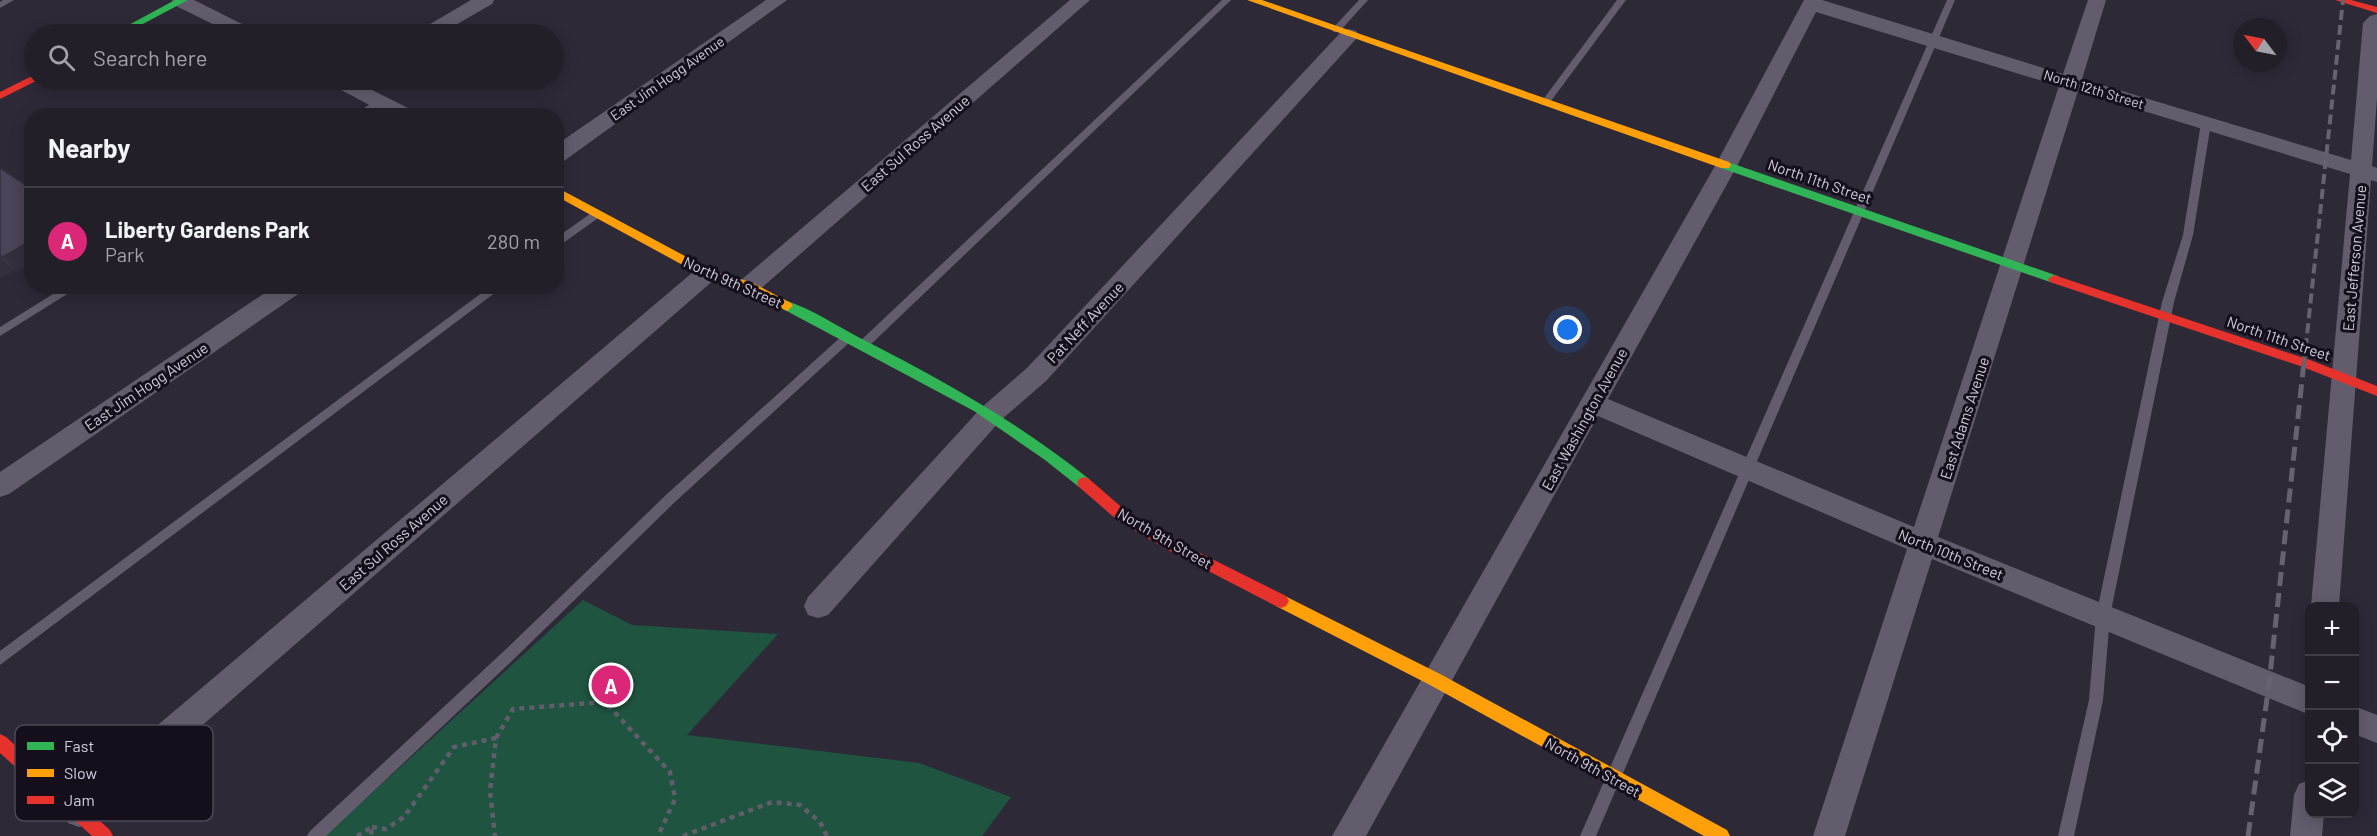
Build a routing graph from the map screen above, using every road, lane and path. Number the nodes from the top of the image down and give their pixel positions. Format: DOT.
graph roads {
  1 [pos="10,0"];
  2 [pos="182,0"];
  3 [pos="485,0"];
  4 [pos="778,0"];
  5 [pos="1081,0"];
  6 [pos="1227,0"];
  7 [pos="1252,0"];
  8 [pos="1350,0"];
  9 [pos="1622,0"];
  10 [pos="1951,0"];
  11 [pos="2097,0"];
  12 [pos="2340,0"];
  13 [pos="1363,2"];
  14 [pos="1812,2"];
  15 [pos="0,5"];
  16 [pos="2377,10"];
  17 [pos="2377,20"];
  18 [pos="136,24"];
  19 [pos="228,24"];
  20 [pos="444,24"];
  21 [pos="1343,33"];
  22 [pos="1934,41"];
  23 [pos="24,83"];
  24 [pos="2072,83"];
  25 [pos="360,90"];
  26 [pos="0,96"];
  27 [pos="380,101"];
  28 [pos="1545,103"];
  29 [pos="369,108"];
  30 [pos="393,108"];
  31 [pos="2206,123"];
  32 [pos="564,150"];
  33 [pos="1726,166"];
  34 [pos="2369,172"];
  35 [pos="564,195"];
  36 [pos="1860,212"];
  37 [pos="597,213"];
  38 [pos="564,238"];
  39 [pos="2013,266"];
  40 [pos="707,273"];
  41 [pos="748,286"];
  42 [pos="62,294"];
  43 [pos="280,294"];
  44 [pos="488,294"];
  45 [pos="2165,316"];
  46 [pos="0,332"];
  47 [pos="847,338"];
  48 [pos="862,346"];
  49 [pos="2344,379"];
  50 [pos="2377,391"];
  51 [pos="1593,404"];
  52 [pos="990,414"];
  53 [pos="1746,468"];
  54 [pos="0,486"];
  55 [pos="1923,543"];
  56 [pos="2325,602"];
  57 [pos="818,606"];
  58 [pos="2103,616"];
  59 [pos="0,659"];
  60 [pos="1436,680"];
  61 [pos="2305,699"];
  62 [pos="2359,722"];
  63 [pos="180,725"];
  64 [pos="2377,729"];
  65 [pos="496,738"];
  66 [pos="0,742"];
  67 [pos="15,755"];
  68 [pos="1614,778"];
  69 [pos="2308,818"];
  70 [pos="88,821"];
  71 [pos="372,827"];
  72 [pos="104,836"];
  73 [pos="315,836"];
  74 [pos="357,836"];
  75 [pos="371,836"];
  76 [pos="495,836"];
  77 [pos="657,836"];
  78 [pos="683,836"];
  79 [pos="827,836"];
  80 [pos="1348,836"];
  81 [pos="1588,836"];
  82 [pos="1721,836"];
  83 [pos="1828,836"];
  84 [pos="2066,836"];
  85 [pos="2306,836"];
  1 -- 15 [label="lane"];
  2 -- 18 [label="street"];
  2 -- 19 [label="street"];
  3 -- 20 [label="street"];
  4 -- 32 [label="street, East Jim Hogg Avenue"];
  5 -- 41 [label="street, East Sul Ross Avenue"];
  6 -- 48 [label="lane"];
  7 -- 21 [label="street, North 11th Street"];
  8 -- 13 [label="lane"];
  9 -- 28 [label="lane"];
  10 -- 22 [label="lane"];
  11 -- 24 [label="street, East Adams Avenue"];
  12 -- 16 [label="street"];
  13 -- 21 [label="lane"];
  14 -- 22 [label="street, North 12th Street"];
  14 -- 33 [label="street, East Washington Avenue"];
  17 -- 34 [label="street, East Jefferson Avenue"];
  21 -- 28 [label="street, North 11th Street"];
  21 -- 52 [label="street, Pat Neff Avenue"];
  22 -- 24 [label="street, North 12th Street"];
  22 -- 36 [label="lane"];
  23 -- 26 [label="street"];
  24 -- 31 [label="street, North 12th Street"];
  24 -- 39 [label="street, East Adams Avenue"];
  25 -- 27 [label="street"];
  27 -- 29 [label="lane"];
  27 -- 30 [label="street"];
  28 -- 33 [label="street, North 11th Street"];
  31 -- 34 [label="street, North 12th Street"];
  31 -- 45 [label="lane"];
  33 -- 36 [label="street, North 11th Street"];
  33 -- 51 [label="street, East Washington Avenue"];
  34 -- 49 [label="street, East Jefferson Avenue"];
  35 -- 37 [label="street, North 9th Street"];
  36 -- 39 [label="street, North 11th Street"];
  36 -- 53 [label="lane"];
  37 -- 38 [label="lane"];
  37 -- 40 [label="street, North 9th Street"];
  39 -- 45 [label="street, North 11th Street"];
  39 -- 55 [label="street, East Adams Avenue"];
  40 -- 41 [label="street, North 9th Street"];
  40 -- 63 [label="street, East Sul Ross Avenue"];
  41 -- 47 [label="street, North 9th Street"];
  42 -- 46 [label="lane"];
  43 -- 54 [label="street, East Jim Hogg Avenue"];
  44 -- 59 [label="lane"];
  45 -- 49 [label="street, North 11th Street"];
  45 -- 58 [label="lane"];
  47 -- 48 [label="street, North 9th Street"];
  47 -- 73 [label="lane"];
  48 -- 52 [label="street, North 9th Street"];
  49 -- 50 [label="street, North 11th Street"];
  49 -- 56 [label="street, East Jefferson Avenue"];
  51 -- 53 [label="street, North 10th Street"];
  51 -- 60 [label="street, East Washington Avenue"];
  52 -- 57 [label="street, Pat Neff Avenue"];
  52 -- 60 [label="street, North 9th Street"];
  53 -- 55 [label="street, North 10th Street"];
  53 -- 68 [label="lane"];
  55 -- 58 [label="street, North 10th Street"];
  55 -- 83 [label="street, East Adams Avenue"];
  58 -- 61 [label="street, North 10th Street"];
  58 -- 84 [label="lane"];
  60 -- 68 [label="street, North 9th Street"];
  60 -- 80 [label="street, East Washington Avenue"];
  62 -- 64 [label="street"];
  65 -- 71 [label="path"];
  65 -- 76 [label="path"];
  65 -- 77 [label="path"];
  66 -- 67 [label="street"];
  68 -- 81 [label="lane"];
  68 -- 82 [label="street, North 9th Street"];
  69 -- 85 [label="street"];
  70 -- 72 [label="street"];
  71 -- 74 [label="path"];
  71 -- 75 [label="path"];
  78 -- 79 [label="path"];
}
